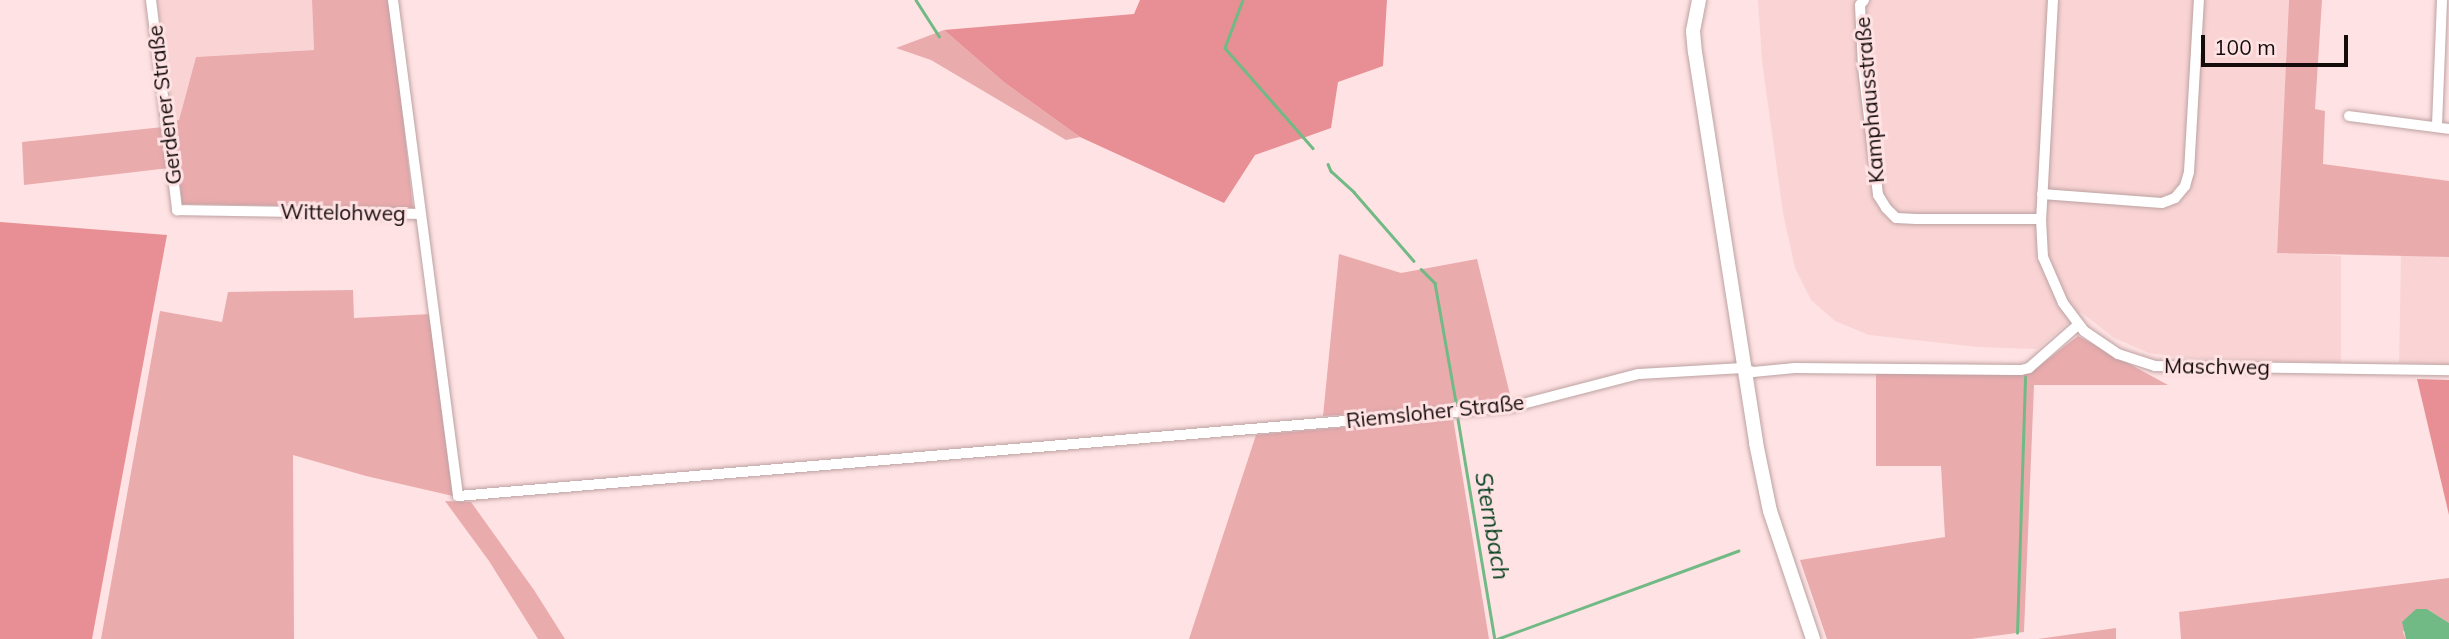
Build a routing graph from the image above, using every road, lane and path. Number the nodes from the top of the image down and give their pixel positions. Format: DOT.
graph roads {
  1 [pos="151,0"];
  2 [pos="393,0"];
  3 [pos="1699,0"];
  4 [pos="1864,0"];
  5 [pos="2053,0"];
  6 [pos="2199,0"];
  7 [pos="2442,0"];
  8 [pos="2349,116"];
  9 [pos="2437,125"];
  10 [pos="2449,129"];
  11 [pos="2042,194"];
  12 [pos="177,210"];
  13 [pos="419,214"];
  14 [pos="2041,219"];
  15 [pos="2078,325"];
  16 [pos="1743,368"];
  17 [pos="2449,370"];
  18 [pos="1813,639"];
  1 -- 12 [label="street, Gerdener Straße"];
  2 -- 13 [label="street, Wittelohweg"];
  3 -- 16 [label="main road"];
  4 -- 14 [label="street, Kamphausstraße"];
  5 -- 11 [label="street, Maschweg"];
  6 -- 11 [label="street"];
  7 -- 9 [label="street"];
  8 -- 9 [label="street"];
  9 -- 10 [label="street"];
  11 -- 14 [label="street, Maschweg"];
  12 -- 13 [label="street, Wittelohweg"];
  13 -- 16 [label="street, Riemsloher Straße"];
  14 -- 15 [label="street, Maschweg"];
  15 -- 16 [label="street, Riemsloher Straße"];
  15 -- 17 [label="street, Maschweg"];
  16 -- 18 [label="main road"];
}
